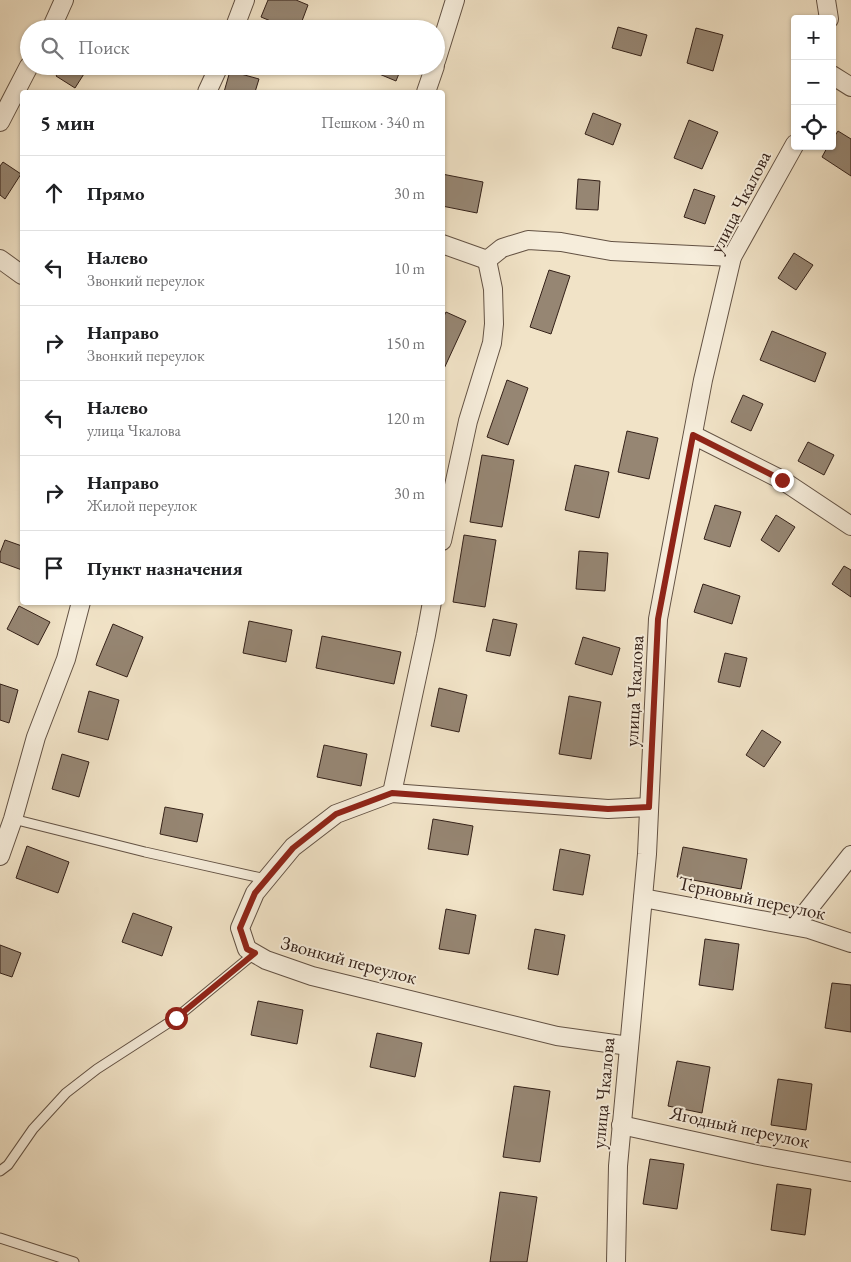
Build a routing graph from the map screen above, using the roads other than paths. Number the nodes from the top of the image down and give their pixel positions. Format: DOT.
graph roads {
  1 [pos="64,0"];
  2 [pos="245,0"];
  3 [pos="455,0"];
  4 [pos="826,0"];
  5 [pos="828,15"];
  6 [pos="55,20"];
  7 [pos="237,20"];
  8 [pos="445,32"];
  9 [pos="24,75"];
  10 [pos="215,75"];
  11 [pos="432,75"];
  12 [pos="836,78"];
  13 [pos="851,87"];
  14 [pos="208,90"];
  15 [pos="427,90"];
  16 [pos="0,122"];
  17 [pos="792,150"];
  18 [pos="445,245"];
  19 [pos="732,257"];
  20 [pos="0,258"];
  21 [pos="487,260"];
  22 [pos="20,274"];
  23 [pos="693,435"];
  24 [pos="851,526"];
  25 [pos="445,527"];
  26 [pos="81,605"];
  27 [pos="431,605"];
  28 [pos="392,793"];
  29 [pos="649,807"];
  30 [pos="12,819"];
  31 [pos="851,855"];
  32 [pos="0,856"];
  33 [pos="266,879"];
  34 [pos="643,898"];
  35 [pos="795,926"];
  36 [pos="851,943"];
  37 [pos="255,953"];
  38 [pos="629,1046"];
  39 [pos="621,1125"];
  40 [pos="0,1171"];
  41 [pos="851,1172"];
  42 [pos="0,1238"];
  43 [pos="74,1262"];
  44 [pos="616,1262"];
  1 -- 6 [label="street"];
  2 -- 7 [label="street"];
  3 -- 8 [label="street"];
  4 -- 5 [label="street"];
  9 -- 16 [label="street"];
  10 -- 14 [label="street"];
  11 -- 15 [label="street"];
  12 -- 13 [label="street"];
  17 -- 19 [label="street, улица Чкалова"];
  18 -- 21 [label="street"];
  19 -- 21 [label="street"];
  19 -- 23 [label="street, улица Чкалова"];
  20 -- 22 [label="street"];
  21 -- 25 [label="street"];
  23 -- 24 [label="street"];
  23 -- 29 [label="street, улица Чкалова"];
  26 -- 30 [label="street"];
  27 -- 28 [label="street"];
  28 -- 29 [label="street, Звонкий переулок"];
  28 -- 33 [label="street, Звонкий переулок"];
  29 -- 34 [label="street, улица Чкалова"];
  30 -- 32 [label="street"];
  30 -- 33 [label="lane"];
  31 -- 35 [label="street"];
  33 -- 37 [label="street, Звонкий переулок"];
  34 -- 35 [label="street, Терновый переулок"];
  34 -- 38 [label="street, улица Чкалова"];
  35 -- 36 [label="street, Терновый переулок"];
  37 -- 38 [label="street, Звонкий переулок"];
  37 -- 40 [label="lane"];
  38 -- 39 [label="street, улица Чкалова"];
  39 -- 41 [label="street, Ягодный переулок"];
  39 -- 44 [label="street, улица Чкалова"];
  42 -- 43 [label="lane"];
}
